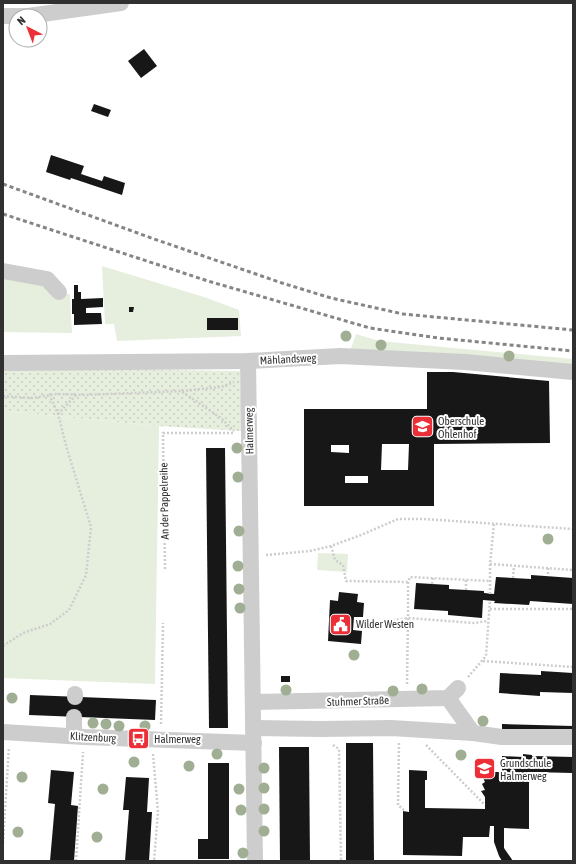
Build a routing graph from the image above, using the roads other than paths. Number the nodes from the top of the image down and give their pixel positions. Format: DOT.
graph roads {
  1 [pos="121,3"];
  2 [pos="3,16"];
  3 [pos="3,271"];
  4 [pos="59,292"];
  5 [pos="3,363"];
  6 [pos="248,368"];
  7 [pos="573,372"];
  8 [pos="254,702"];
  9 [pos="74,717"];
  10 [pos="6,732"];
  11 [pos="473,733"];
  12 [pos="254,736"];
  13 [pos="79,737"];
  14 [pos="573,737"];
  15 [pos="255,861"];
  1 -- 2 [label="street"];
  3 -- 4 [label="street"];
  5 -- 6 [label="street, Mählandsweg"];
  6 -- 7 [label="street, Mählandsweg"];
  6 -- 8 [label="street, Halmerweg"];
  8 -- 11 [label="street, Stuhmer Straße"];
  8 -- 12 [label="street, Halmerweg"];
  9 -- 13 [label="street"];
  10 -- 13 [label="street, Klitzenburg"];
  11 -- 12 [label="street, Klitzenburg"];
  11 -- 14 [label="street, Klitzenburg"];
  12 -- 13 [label="street, Klitzenburg"];
  12 -- 15 [label="street, Halmerweg"];
}
